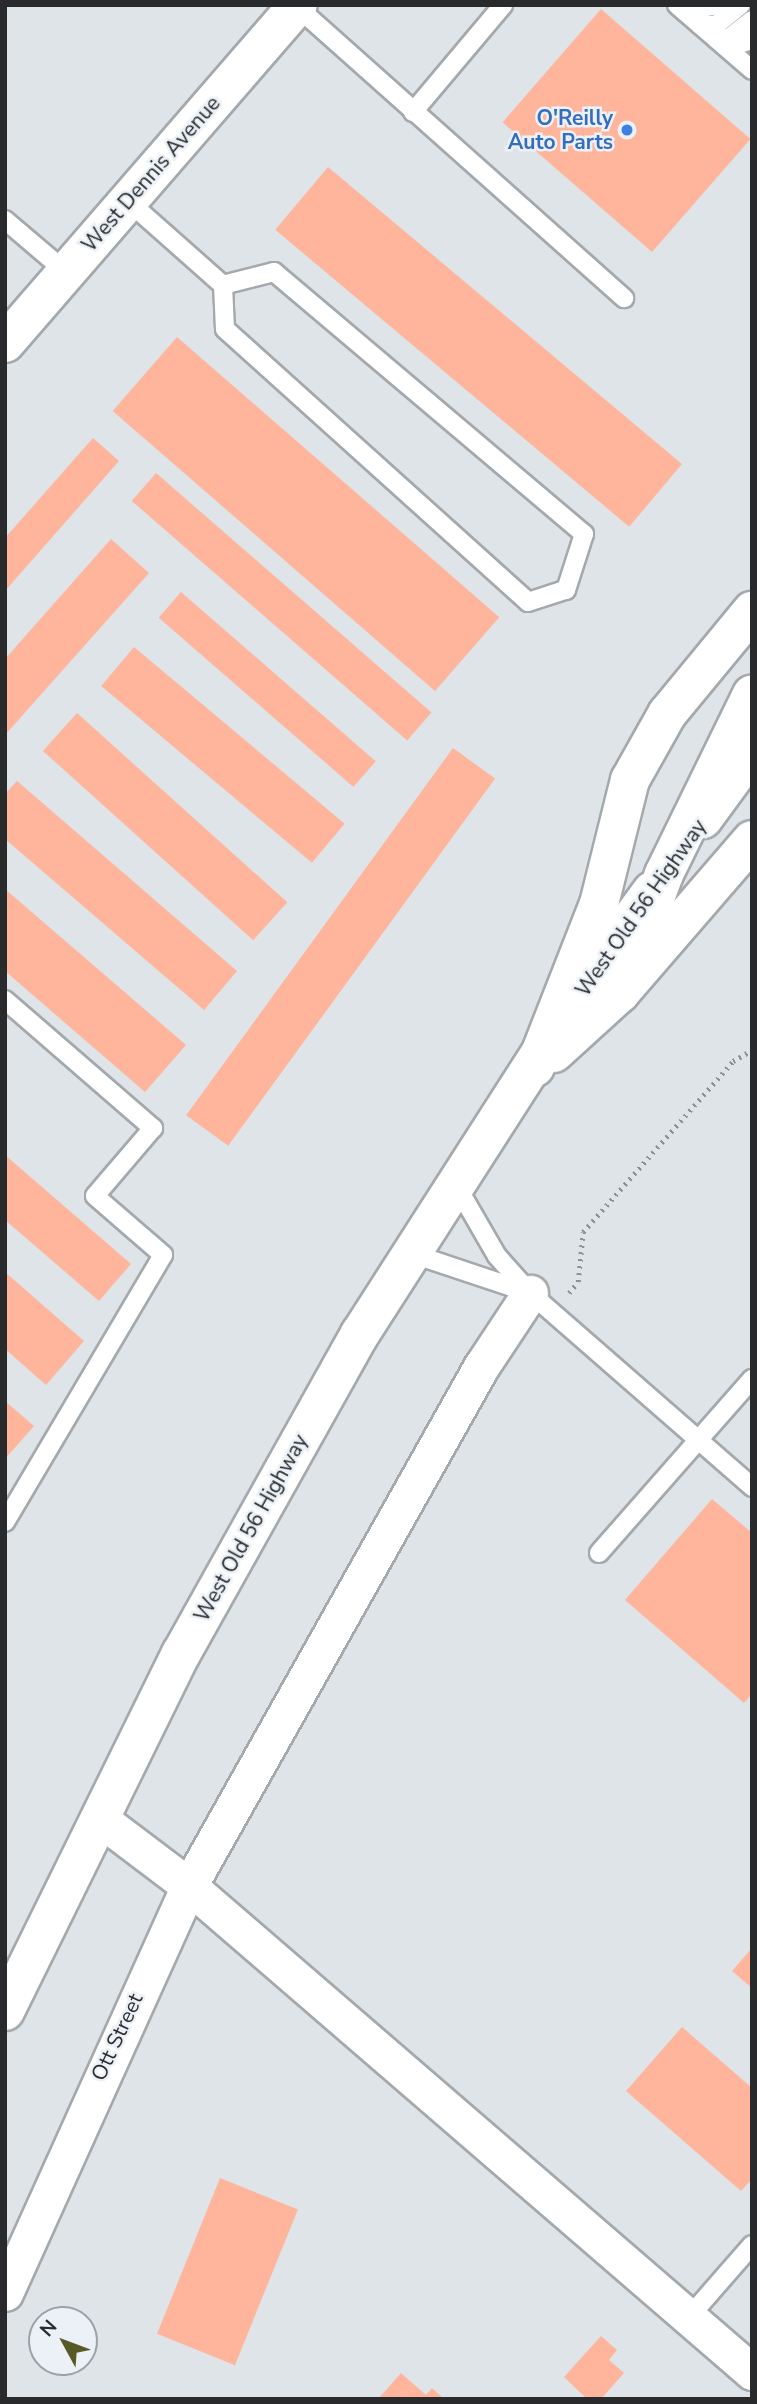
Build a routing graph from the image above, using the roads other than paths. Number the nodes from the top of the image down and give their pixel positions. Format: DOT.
graph roads {
  1 [pos="503,5"];
  2 [pos="717,5"];
  3 [pos="741,5"];
  4 [pos="296,6"];
  5 [pos="680,8"];
  6 [pos="752,20"];
  7 [pos="700,25"];
  8 [pos="752,40"];
  9 [pos="722,44"];
  10 [pos="752,70"];
  11 [pos="412,112"];
  12 [pos="128,201"];
  13 [pos="5,220"];
  14 [pos="66,272"];
  15 [pos="223,285"];
  16 [pos="624,298"];
  17 [pos="5,343"];
  18 [pos="752,611"];
  19 [pos="752,694"];
  20 [pos="752,752"];
  21 [pos="752,840"];
  22 [pos="664,874"];
  23 [pos="620,993"];
  24 [pos="5,1000"];
  25 [pos="535,1067"];
  26 [pos="456,1185"];
  27 [pos="409,1253"];
  28 [pos="542,1303"];
  29 [pos="752,1378"];
  30 [pos="698,1440"];
  31 [pos="752,1487"];
  32 [pos="5,1522"];
  33 [pos="599,1553"];
  34 [pos="99,1818"];
  35 [pos="189,1886"];
  36 [pos="5,2011"];
  37 [pos="752,2245"];
  38 [pos="5,2293"];
  39 [pos="690,2316"];
  40 [pos="752,2372"];
  1 -- 11 [label="lane"];
  2 -- 5 [label="lane"];
  3 -- 7 [label="lane"];
  4 -- 11 [label="lane"];
  4 -- 12 [label="main road, West Dennis Avenue"];
  5 -- 7 [label="lane"];
  6 -- 9 [label="lane"];
  7 -- 9 [label="lane"];
  8 -- 9 [label="lane"];
  9 -- 10 [label="lane"];
  11 -- 16 [label="lane"];
  12 -- 14 [label="main road, West Dennis Avenue"];
  12 -- 15 [label="lane"];
  13 -- 14 [label="lane"];
  14 -- 17 [label="main road, West Dennis Avenue"];
  15 -- 15 [label="lane"];
  18 -- 25 [label="main road"];
  19 -- 22 [label="main road"];
  20 -- 22 [label="main road, West Old 56 Highway"];
  21 -- 23 [label="main road, West Old 56 Highway"];
  22 -- 23 [label="main road"];
  22 -- 25 [label="main road, West Old 56 Highway"];
  23 -- 25 [label="main road, West Old 56 Highway"];
  24 -- 32 [label="lane"];
  25 -- 26 [label="main road, West Old 56 Highway"];
  26 -- 27 [label="main road, West Old 56 Highway"];
  26 -- 28 [label="lane"];
  27 -- 28 [label="lane"];
  27 -- 34 [label="main road, West Old 56 Highway"];
  28 -- 30 [label="lane"];
  28 -- 35 [label="street, Ott Street"];
  29 -- 30 [label="lane"];
  30 -- 31 [label="lane"];
  30 -- 33 [label="lane"];
  34 -- 35 [label="street"];
  34 -- 36 [label="main road, West Old 56 Highway"];
  35 -- 38 [label="street, Ott Street"];
  35 -- 39 [label="street"];
  37 -- 39 [label="lane"];
  39 -- 40 [label="street"];
}
